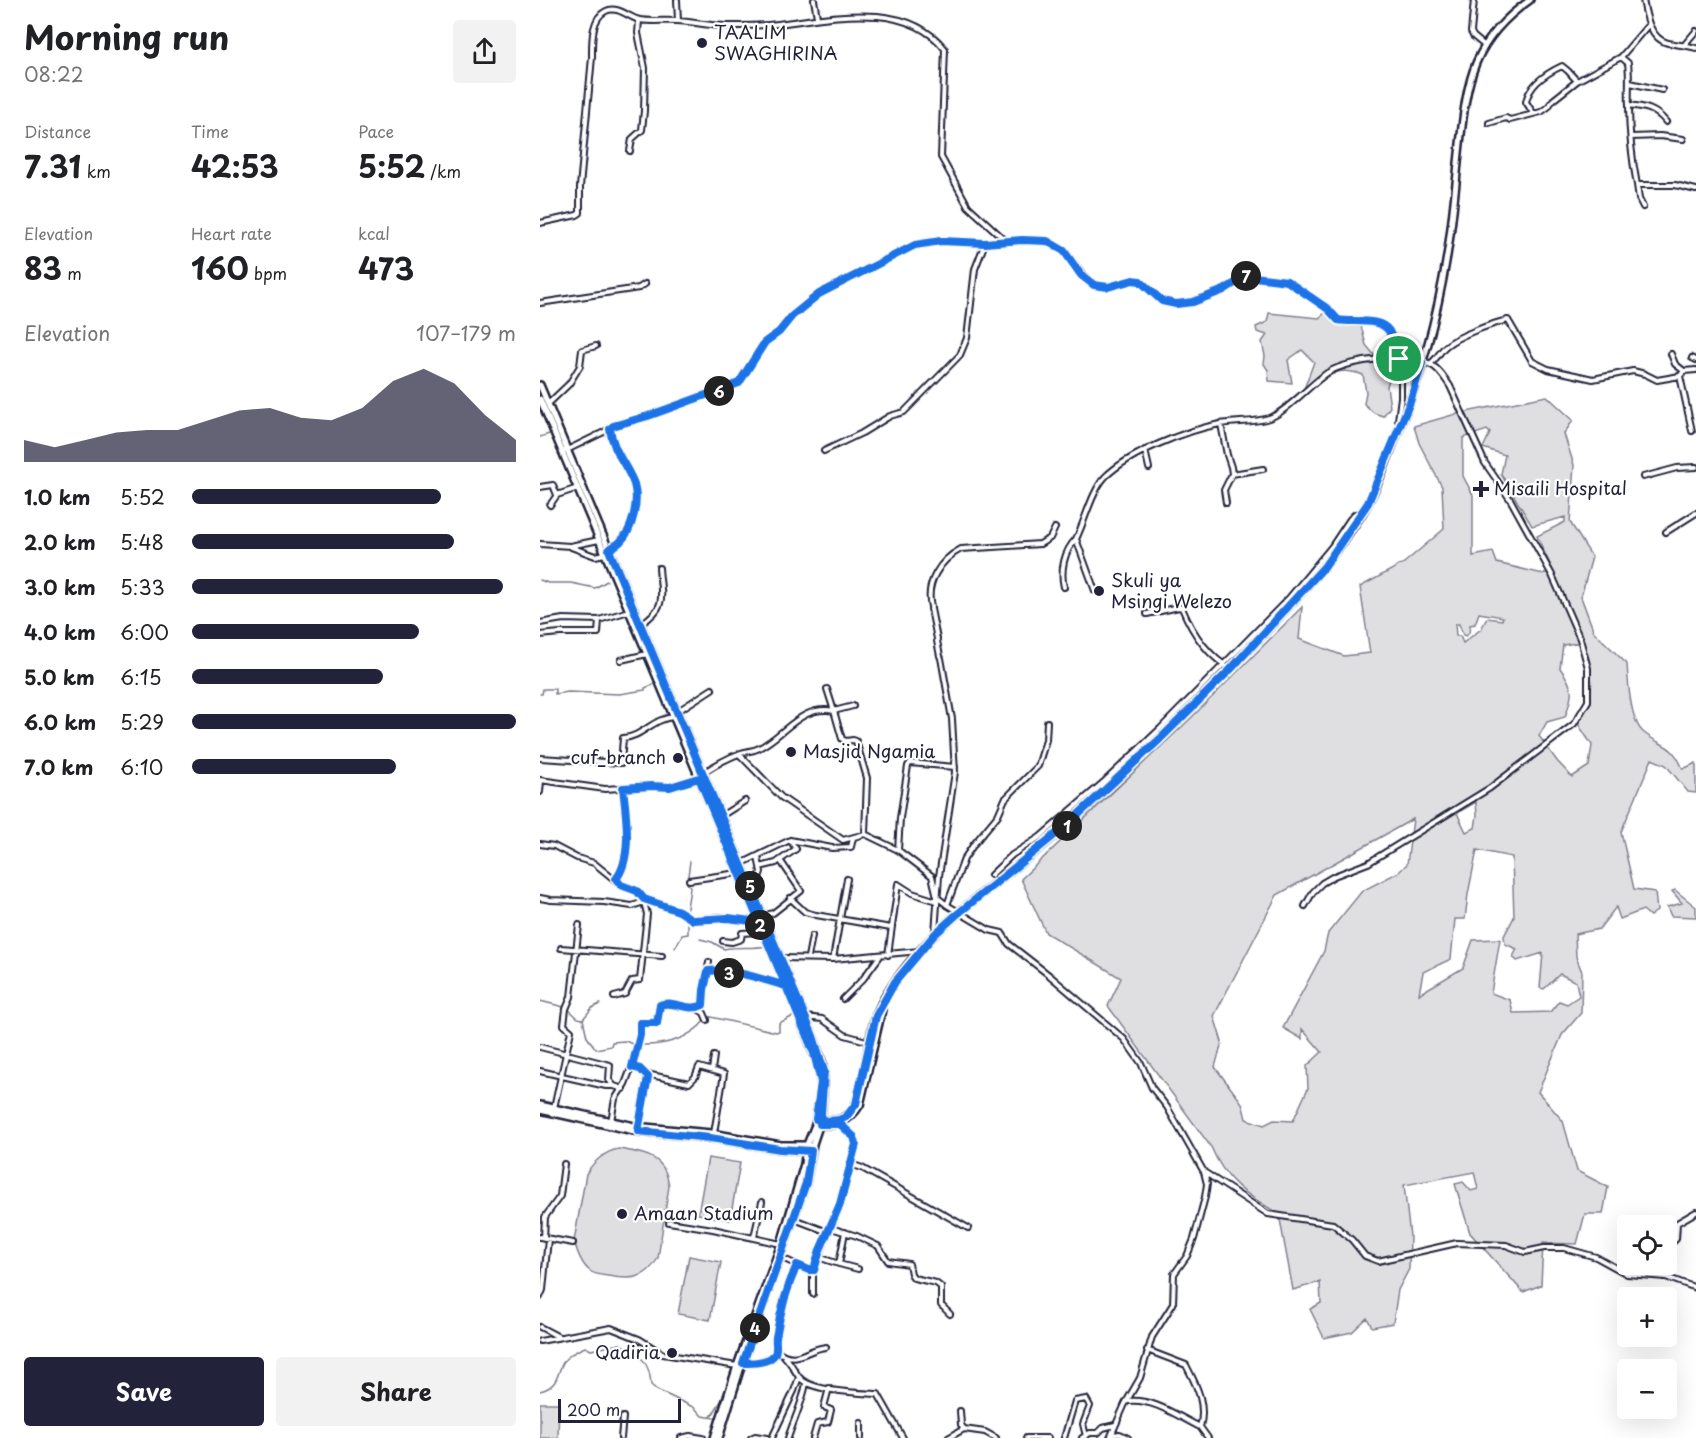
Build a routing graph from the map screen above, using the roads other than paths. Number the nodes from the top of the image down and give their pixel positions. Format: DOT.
graph roads {
  1 [pos="677,0"];
  2 [pos="814,0"];
  3 [pos="1474,0"];
  4 [pos="1530,0"];
  5 [pos="1643,0"];
  6 [pos="817,17"];
  7 [pos="639,20"];
  8 [pos="678,21"];
  9 [pos="1649,24"];
  10 [pos="1696,31"];
  11 [pos="1684,44"];
  12 [pos="1485,46"];
  13 [pos="1696,48"];
  14 [pos="1621,57"];
  15 [pos="1577,81"];
  16 [pos="1630,83"];
  17 [pos="1662,90"];
  18 [pos="1629,105"];
  19 [pos="1533,113"];
  20 [pos="1666,122"];
  21 [pos="1489,123"];
  22 [pos="1631,137"];
  23 [pos="1683,139"];
  24 [pos="630,151"];
  25 [pos="1637,185"];
  26 [pos="1696,189"];
  27 [pos="1643,207"];
  28 [pos="540,223"];
  29 [pos="1006,241"];
  30 [pos="985,243"];
  31 [pos="645,284"];
  32 [pos="540,303"];
  33 [pos="596,346"];
  34 [pos="1671,354"];
  35 [pos="1399,359"];
  36 [pos="1422,363"];
  37 [pos="1430,364"];
  38 [pos="1696,370"];
  39 [pos="1684,371"];
  40 [pos="1680,376"];
  41 [pos="540,385"];
  42 [pos="540,399"];
  43 [pos="548,404"];
  44 [pos="1398,420"];
  45 [pos="1221,424"];
  46 [pos="610,429"];
  47 [pos="1692,431"];
  48 [pos="1145,450"];
  49 [pos="565,451"];
  50 [pos="824,451"];
  51 [pos="1696,467"];
  52 [pos="1149,468"];
  53 [pos="1263,469"];
  54 [pos="1232,474"];
  55 [pos="1642,477"];
  56 [pos="540,487"];
  57 [pos="578,488"];
  58 [pos="557,495"];
  59 [pos="1226,503"];
  60 [pos="550,505"];
  61 [pos="1362,513"];
  62 [pos="1696,513"];
  63 [pos="1055,528"];
  64 [pos="1666,532"];
  65 [pos="1076,538"];
  66 [pos="599,539"];
  67 [pos="540,544"];
  68 [pos="570,546"];
  69 [pos="607,552"];
  70 [pos="659,568"];
  71 [pos="1064,587"];
  72 [pos="1095,591"];
  73 [pos="629,610"];
  74 [pos="1147,614"];
  75 [pos="599,620"];
  76 [pos="540,623"];
  77 [pos="641,624"];
  78 [pos="540,635"];
  79 [pos="647,654"];
  80 [pos="621,660"];
  81 [pos="1223,664"];
  82 [pos="1231,669"];
  83 [pos="712,689"];
  84 [pos="827,689"];
  85 [pos="853,706"];
  86 [pos="834,711"];
  87 [pos="676,716"];
  88 [pos="1047,722"];
  89 [pos="739,754"];
  90 [pos="540,758"];
  91 [pos="955,767"];
  92 [pos="700,776"];
  93 [pos="541,781"];
  94 [pos="623,788"];
  95 [pos="540,792"];
  96 [pos="744,801"];
  97 [pos="721,816"];
  98 [pos="864,834"];
  99 [pos="853,838"];
  100 [pos="789,840"];
  101 [pos="540,844"];
  102 [pos="897,850"];
  103 [pos="758,857"];
  104 [pos="780,860"];
  105 [pos="741,864"];
  106 [pos="760,867"];
  107 [pos="738,873"];
  108 [pos="991,875"];
  109 [pos="616,879"];
  110 [pos="847,879"];
  111 [pos="689,880"];
  112 [pos="751,886"];
  113 [pos="540,898"];
  114 [pos="790,898"];
  115 [pos="937,899"];
  116 [pos="646,901"];
  117 [pos="947,906"];
  118 [pos="1305,906"];
  119 [pos="959,913"];
  120 [pos="760,917"];
  121 [pos="840,920"];
  122 [pos="579,925"];
  123 [pos="891,928"];
  124 [pos="762,929"];
  125 [pos="935,934"];
  126 [pos="812,936"];
  127 [pos="723,941"];
  128 [pos="561,948"];
  129 [pos="576,949"];
  130 [pos="920,951"];
  131 [pos="642,955"];
  132 [pos="888,955"];
  133 [pos="662,956"];
  134 [pos="881,956"];
  135 [pos="808,957"];
  136 [pos="780,958"];
  137 [pos="833,959"];
  138 [pos="709,962"];
  139 [pos="723,964"];
  140 [pos="708,971"];
  141 [pos="723,971"];
  142 [pos="786,986"];
  143 [pos="614,996"];
  144 [pos="843,999"];
  145 [pos="697,1008"];
  146 [pos="806,1017"];
  147 [pos="706,1018"];
  148 [pos="871,1043"];
  149 [pos="540,1047"];
  150 [pos="567,1053"];
  151 [pos="714,1056"];
  152 [pos="632,1067"];
  153 [pos="712,1070"];
  154 [pos="540,1071"];
  155 [pos="562,1076"];
  156 [pos="648,1076"];
  157 [pos="614,1086"];
  158 [pos="622,1089"];
  159 [pos="554,1108"];
  160 [pos="540,1110"];
  161 [pos="611,1121"];
  162 [pos="818,1122"];
  163 [pos="840,1122"];
  164 [pos="638,1129"];
  165 [pos="714,1134"];
  166 [pos="809,1148"];
  167 [pos="564,1164"];
  168 [pos="851,1164"];
  169 [pos="1204,1172"];
  170 [pos="762,1202"];
  171 [pos="1696,1212"];
  172 [pos="794,1219"];
  173 [pos="669,1222"];
  174 [pos="1677,1223"];
  175 [pos="968,1228"];
  176 [pos="830,1230"];
  177 [pos="845,1233"];
  178 [pos="754,1237"];
  179 [pos="544,1238"];
  180 [pos="573,1243"];
  181 [pos="781,1244"];
  182 [pos="780,1257"];
  183 [pos="818,1257"];
  184 [pos="839,1264"];
  185 [pos="797,1265"];
  186 [pos="858,1269"];
  187 [pos="813,1271"];
  188 [pos="1663,1277"];
  189 [pos="1696,1288"];
  190 [pos="813,1294"];
  191 [pos="540,1297"];
  192 [pos="950,1314"];
  193 [pos="540,1327"];
  194 [pos="560,1337"];
  195 [pos="540,1341"];
  196 [pos="826,1347"];
  197 [pos="776,1350"];
  198 [pos="1148,1350"];
  199 [pos="785,1357"];
  200 [pos="740,1366"];
  201 [pos="799,1377"];
  202 [pos="806,1383"];
  203 [pos="829,1388"];
  204 [pos="1129,1401"];
  205 [pos="960,1411"];
  206 [pos="624,1417"];
  207 [pos="861,1423"];
  208 [pos="1115,1425"];
  209 [pos="1200,1427"];
  210 [pos="964,1429"];
  211 [pos="1084,1437"];
  212 [pos="1111,1437"];
  213 [pos="621,1438"];
  214 [pos="681,1438"];
  215 [pos="703,1438"];
  216 [pos="714,1438"];
  217 [pos="719,1438"];
  218 [pos="751,1438"];
  219 [pos="769,1438"];
  220 [pos="788,1438"];
  221 [pos="813,1438"];
  222 [pos="861,1438"];
  223 [pos="903,1438"];
  224 [pos="948,1438"];
  225 [pos="996,1438"];
  226 [pos="1026,1438"];
  227 [pos="1048,1438"];
  228 [pos="1064,1438"];
  229 [pos="1128,1438"];
  230 [pos="1209,1438"];
  1 -- 8 [label="street"];
  2 -- 6 [label="street"];
  3 -- 12 [label="street"];
  4 -- 12 [label="main road"];
  5 -- 9 [label="street"];
  6 -- 8 [label="street"];
  6 -- 29 [label="street"];
  7 -- 8 [label="street"];
  7 -- 24 [label="street"];
  7 -- 28 [label="street"];
  9 -- 11 [label="street"];
  9 -- 14 [label="street"];
  10 -- 11 [label="street"];
  11 -- 13 [label="street"];
  12 -- 36 [label="main road"];
  14 -- 15 [label="street"];
  14 -- 16 [label="street"];
  15 -- 19 [label="street"];
  15 -- 19 [label="street"];
  16 -- 17 [label="street"];
  16 -- 18 [label="street"];
  18 -- 20 [label="street"];
  18 -- 22 [label="street"];
  19 -- 21 [label="street"];
  22 -- 23 [label="street"];
  22 -- 25 [label="street"];
  25 -- 26 [label="street"];
  25 -- 27 [label="street"];
  29 -- 30 [label="street"];
  29 -- 35 [label="street"];
  30 -- 46 [label="street"];
  30 -- 50 [label="street"];
  31 -- 32 [label="street"];
  33 -- 43 [label="street"];
  34 -- 39 [label="street"];
  35 -- 36 [label="street"];
  35 -- 44 [label="street"];
  35 -- 45 [label="street"];
  36 -- 37 [label="street"];
  36 -- 61 [label="main road"];
  37 -- 40 [label="street"];
  37 -- 118 [label="street"];
  38 -- 39 [label="street"];
  39 -- 40 [label="street"];
  40 -- 47 [label="street"];
  41 -- 43 [label="main road"];
  42 -- 49 [label="main road"];
  43 -- 49 [label="main road"];
  45 -- 48 [label="street"];
  45 -- 54 [label="street"];
  46 -- 49 [label="street"];
  46 -- 69 [label="street"];
  48 -- 52 [label="street"];
  48 -- 65 [label="street"];
  49 -- 57 [label="main road"];
  49 -- 69 [label="main road"];
  51 -- 55 [label="street"];
  53 -- 54 [label="street"];
  54 -- 59 [label="street"];
  56 -- 58 [label="street"];
  57 -- 58 [label="street"];
  57 -- 66 [label="main road"];
  58 -- 60 [label="street"];
  61 -- 81 [label="street"];
  61 -- 82 [label="main road"];
  62 -- 64 [label="street"];
  63 -- 91 [label="street"];
  65 -- 71 [label="street"];
  65 -- 72 [label="street"];
  66 -- 68 [label="street"];
  66 -- 69 [label="main road"];
  67 -- 68 [label="street"];
  68 -- 69 [label="street"];
  69 -- 73 [label="main road"];
  69 -- 77 [label="main road"];
  70 -- 77 [label="street"];
  73 -- 75 [label="street"];
  73 -- 79 [label="main road"];
  74 -- 81 [label="street"];
  75 -- 76 [label="street"];
  75 -- 78 [label="street"];
  77 -- 87 [label="main road"];
  79 -- 80 [label="street"];
  79 -- 87 [label="main road"];
  81 -- 82 [label="street"];
  81 -- 108 [label="street"];
  82 -- 119 [label="main road"];
  83 -- 87 [label="street"];
  84 -- 86 [label="street"];
  85 -- 86 [label="street"];
  86 -- 89 [label="street"];
  86 -- 98 [label="street"];
  87 -- 90 [label="street"];
  87 -- 92 [label="main road"];
  88 -- 117 [label="street"];
  89 -- 92 [label="street"];
  89 -- 99 [label="street"];
  91 -- 102 [label="street"];
  91 -- 115 [label="street"];
  92 -- 94 [label="street"];
  92 -- 97 [label="main road"];
  92 -- 107 [label="main road"];
  93 -- 94 [label="street"];
  93 -- 95 [label="street"];
  94 -- 109 [label="street"];
  96 -- 97 [label="street"];
  97 -- 105 [label="main road"];
  98 -- 99 [label="street"];
  98 -- 102 [label="street"];
  99 -- 100 [label="street"];
  100 -- 103 [label="street"];
  100 -- 104 [label="street"];
  101 -- 109 [label="street"];
  102 -- 115 [label="street"];
  103 -- 105 [label="street"];
  103 -- 106 [label="street"];
  104 -- 106 [label="street"];
  104 -- 114 [label="street"];
  105 -- 112 [label="main road"];
  106 -- 112 [label="street"];
  107 -- 111 [label="street"];
  107 -- 120 [label="main road"];
  109 -- 116 [label="street"];
  110 -- 121 [label="street"];
  112 -- 120 [label="main road"];
  113 -- 116 [label="street"];
  114 -- 120 [label="street"];
  114 -- 121 [label="street"];
  115 -- 117 [label="street"];
  115 -- 123 [label="street"];
  115 -- 125 [label="street"];
  116 -- 120 [label="street"];
  116 -- 131 [label="street"];
  117 -- 119 [label="street"];
  119 -- 125 [label="main road"];
  119 -- 169 [label="street"];
  120 -- 124 [label="main road"];
  120 -- 136 [label="main road"];
  121 -- 123 [label="street"];
  121 -- 137 [label="street"];
  122 -- 129 [label="street"];
  123 -- 132 [label="street"];
  124 -- 127 [label="street"];
  124 -- 142 [label="main road"];
  125 -- 130 [label="main road"];
  126 -- 135 [label="street"];
  128 -- 129 [label="street"];
  129 -- 131 [label="street"];
  129 -- 150 [label="street"];
  130 -- 132 [label="street"];
  130 -- 148 [label="main road"];
  131 -- 133 [label="street"];
  131 -- 143 [label="street"];
  132 -- 134 [label="street"];
  134 -- 137 [label="street"];
  134 -- 144 [label="street"];
  135 -- 136 [label="street"];
  135 -- 137 [label="street"];
  136 -- 146 [label="main road"];
  138 -- 140 [label="street"];
  139 -- 141 [label="street"];
  140 -- 141 [label="street"];
  140 -- 145 [label="street"];
  141 -- 142 [label="street"];
  142 -- 162 [label="main road"];
  145 -- 147 [label="street"];
  145 -- 152 [label="street"];
  146 -- 148 [label="street"];
  146 -- 162 [label="main road"];
  148 -- 163 [label="main road"];
  149 -- 150 [label="street"];
  150 -- 155 [label="street"];
  150 -- 157 [label="street"];
  151 -- 153 [label="street"];
  152 -- 156 [label="street"];
  152 -- 158 [label="street"];
  153 -- 156 [label="street"];
  153 -- 165 [label="street"];
  154 -- 155 [label="street"];
  155 -- 157 [label="street"];
  155 -- 159 [label="street"];
  156 -- 164 [label="street"];
  157 -- 158 [label="street"];
  158 -- 161 [label="street"];
  159 -- 160 [label="main road"];
  159 -- 161 [label="main road"];
  160 -- 164 [label="main road"];
  161 -- 164 [label="main road"];
  162 -- 163 [label="main road"];
  162 -- 166 [label="main road"];
  163 -- 168 [label="street"];
  164 -- 165 [label="main road"];
  164 -- 166 [label="main road"];
  165 -- 166 [label="main road"];
  166 -- 172 [label="main road"];
  166 -- 181 [label="main road"];
  167 -- 179 [label="street"];
  168 -- 175 [label="street"];
  168 -- 176 [label="street"];
  169 -- 188 [label="street"];
  169 -- 198 [label="street"];
  170 -- 178 [label="street"];
  171 -- 174 [label="street"];
  172 -- 176 [label="street"];
  172 -- 182 [label="main road"];
  173 -- 178 [label="street"];
  176 -- 177 [label="street"];
  176 -- 183 [label="street"];
  177 -- 184 [label="street"];
  177 -- 192 [label="street"];
  178 -- 181 [label="street"];
  179 -- 180 [label="street"];
  179 -- 191 [label="street"];
  181 -- 200 [label="main road"];
  182 -- 185 [label="street"];
  182 -- 200 [label="main road"];
  183 -- 184 [label="street"];
  183 -- 187 [label="street"];
  184 -- 186 [label="street"];
  185 -- 187 [label="street"];
  185 -- 197 [label="street"];
  187 -- 190 [label="street"];
  188 -- 189 [label="street"];
  193 -- 194 [label="street"];
  194 -- 195 [label="street"];
  194 -- 200 [label="street"];
  196 -- 199 [label="street"];
  197 -- 199 [label="street"];
  197 -- 200 [label="street"];
  198 -- 204 [label="street"];
  198 -- 209 [label="street"];
  199 -- 201 [label="street"];
  200 -- 216 [label="main road"];
  200 -- 217 [label="main road"];
  201 -- 202 [label="street"];
  201 -- 219 [label="street"];
  202 -- 203 [label="street"];
  202 -- 220 [label="street"];
  203 -- 221 [label="street"];
  203 -- 223 [label="street"];
  204 -- 208 [label="street"];
  204 -- 209 [label="street"];
  205 -- 210 [label="street"];
  206 -- 213 [label="street"];
  207 -- 222 [label="street"];
  208 -- 211 [label="street"];
  208 -- 212 [label="street"];
  209 -- 230 [label="street"];
  210 -- 224 [label="street"];
  210 -- 225 [label="street"];
  211 -- 228 [label="street"];
  212 -- 229 [label="street"];
  214 -- 215 [label="street"];
  218 -- 219 [label="street"];
  226 -- 227 [label="street"];
}
